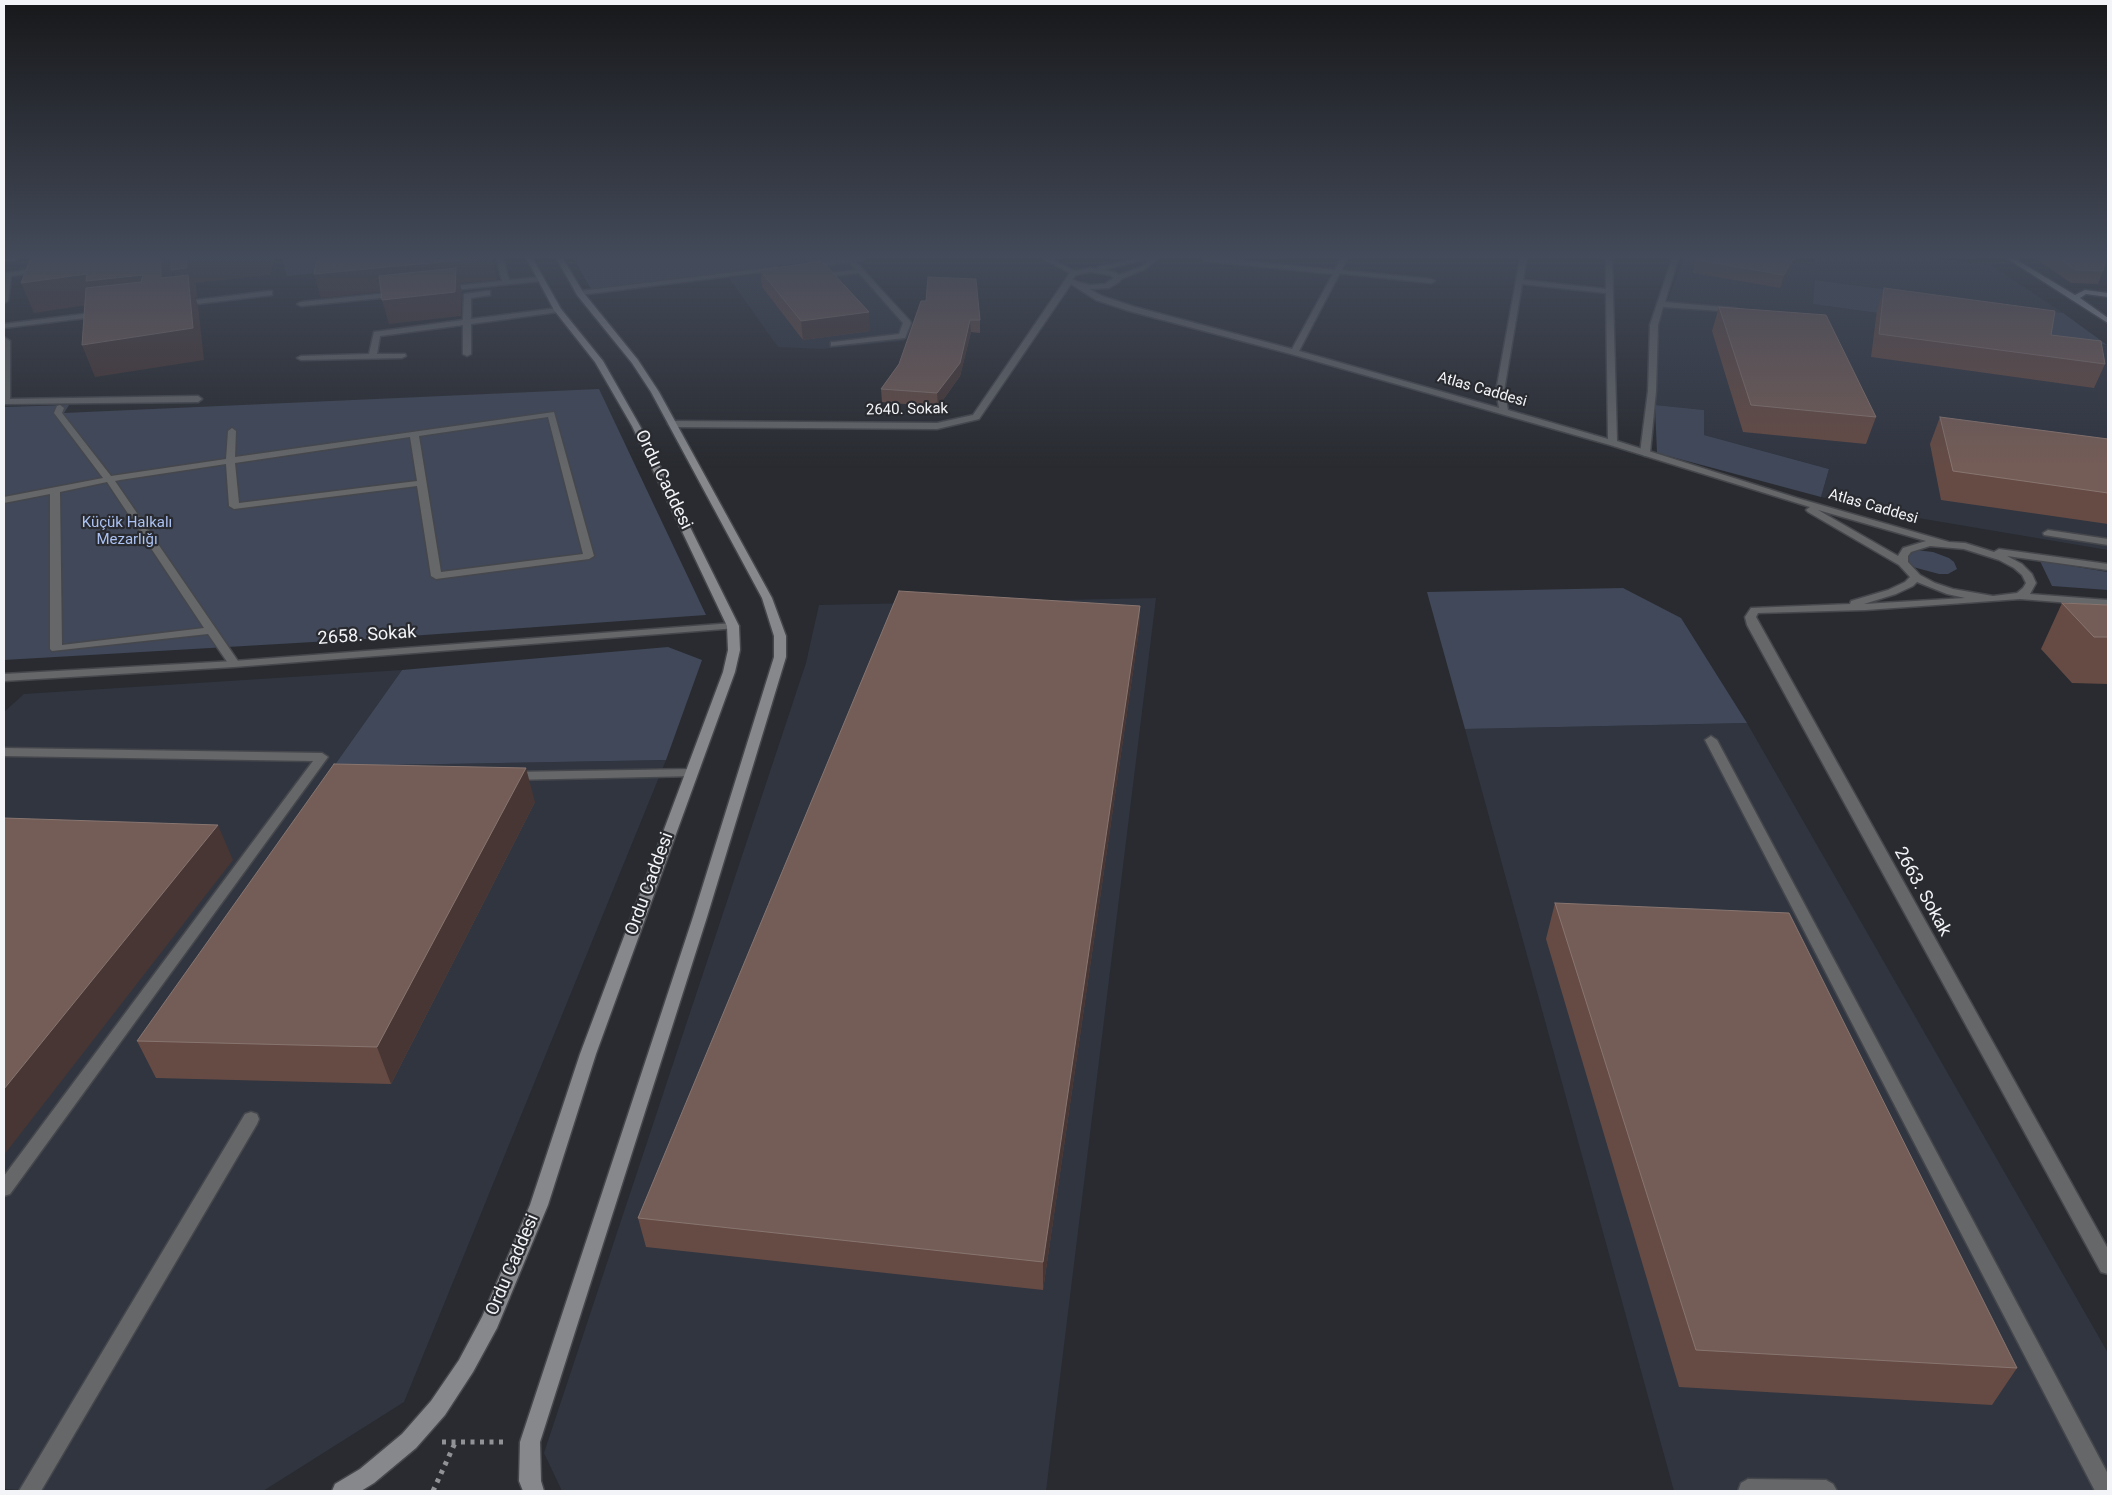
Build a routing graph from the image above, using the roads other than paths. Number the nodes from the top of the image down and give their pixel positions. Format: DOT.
graph roads {
  1 [pos="416,329"];
  2 [pos="467,329"];
  3 [pos="573,329"];
  4 [pos="609,329"];
  5 [pos="905,329"];
  6 [pos="1036,329"];
  7 [pos="1206,329"];
  8 [pos="1307,329"];
  9 [pos="1511,329"];
  10 [pos="1610,329"];
  11 [pos="1654,329"];
  12 [pos="4,341"];
  13 [pos="834,344"];
  14 [pos="1294,352"];
  15 [pos="466,354"];
  16 [pos="402,356"];
  17 [pos="372,357"];
  18 [pos="302,358"];
  19 [pos="198,399"];
  20 [pos="60,408"];
  21 [pos="1504,412"];
  22 [pos="672,424"];
  23 [pos="232,432"];
  24 [pos="414,434"];
  25 [pos="1613,443"];
  26 [pos="1644,453"];
  27 [pos="230,461"];
  28 [pos="109,479"];
  29 [pos="422,484"];
  30 [pos="55,490"];
  31 [pos="4,500"];
  32 [pos="1794,500"];
  33 [pos="2048,532"];
  34 [pos="2108,542"];
  35 [pos="1945,543"];
  36 [pos="1986,551"];
  37 [pos="1903,563"];
  38 [pos="2108,567"];
  39 [pos="1916,577"];
  40 [pos="2020,596"];
  41 [pos="1993,599"];
  42 [pos="2108,603"];
  43 [pos="1840,607"];
  44 [pos="733,626"];
  45 [pos="211,630"];
  46 [pos="234,664"];
  47 [pos="4,678"];
  48 [pos="1711,740"];
  49 [pos="4,752"];
  50 [pos="691,773"];
  51 [pos="499,777"];
  52 [pos="251,1119"];
  53 [pos="4,1189"];
  54 [pos="2108,1266"];
  55 [pos="1748,1490"];
  56 [pos="29,1491"];
  57 [pos="342,1491"];
  58 [pos="533,1491"];
  59 [pos="1826,1491"];
  60 [pos="2106,1491"];
  1 -- 17 [label="street"];
  2 -- 15 [label="street"];
  3 -- 44 [label="main road, Ordu Caddesi"];
  4 -- 22 [label="main road, Ordu Caddesi"];
  5 -- 13 [label="street"];
  6 -- 22 [label="street, 2640. Sokak"];
  7 -- 14 [label="street, Atlas Caddesi"];
  8 -- 14 [label="street"];
  9 -- 21 [label="street"];
  10 -- 25 [label="street"];
  11 -- 26 [label="street"];
  12 -- 19 [label="street"];
  14 -- 21 [label="street, Atlas Caddesi"];
  16 -- 17 [label="street"];
  17 -- 18 [label="street"];
  20 -- 28 [label="street"];
  21 -- 25 [label="street, Atlas Caddesi"];
  22 -- 58 [label="main road, Ordu Caddesi"];
  23 -- 27 [label="street"];
  24 -- 27 [label="street"];
  24 -- 29 [label="street"];
  24 -- 29 [label="street"];
  25 -- 26 [label="street, Atlas Caddesi"];
  26 -- 32 [label="street, Atlas Caddesi"];
  27 -- 28 [label="street"];
  27 -- 29 [label="street"];
  28 -- 30 [label="street"];
  28 -- 45 [label="street"];
  30 -- 31 [label="street"];
  30 -- 45 [label="street"];
  32 -- 35 [label="street, Atlas Caddesi"];
  32 -- 37 [label="street, Atlas Caddesi"];
  33 -- 34 [label="street"];
  35 -- 36 [label="street"];
  35 -- 37 [label="street"];
  36 -- 38 [label="street"];
  36 -- 40 [label="street"];
  37 -- 39 [label="street, Atlas Caddesi"];
  39 -- 41 [label="street"];
  39 -- 43 [label="street"];
  40 -- 41 [label="street"];
  40 -- 42 [label="street"];
  41 -- 43 [label="street"];
  43 -- 54 [label="street, 2663. Sokak"];
  44 -- 46 [label="street, 2658. Sokak"];
  44 -- 50 [label="main road, Ordu Caddesi"];
  45 -- 46 [label="street"];
  46 -- 47 [label="street, 2658. Sokak"];
  48 -- 60 [label="street"];
  49 -- 53 [label="street"];
  50 -- 51 [label="street"];
  50 -- 57 [label="main road, Ordu Caddesi"];
  52 -- 56 [label="street"];
  55 -- 59 [label="street"];
}
